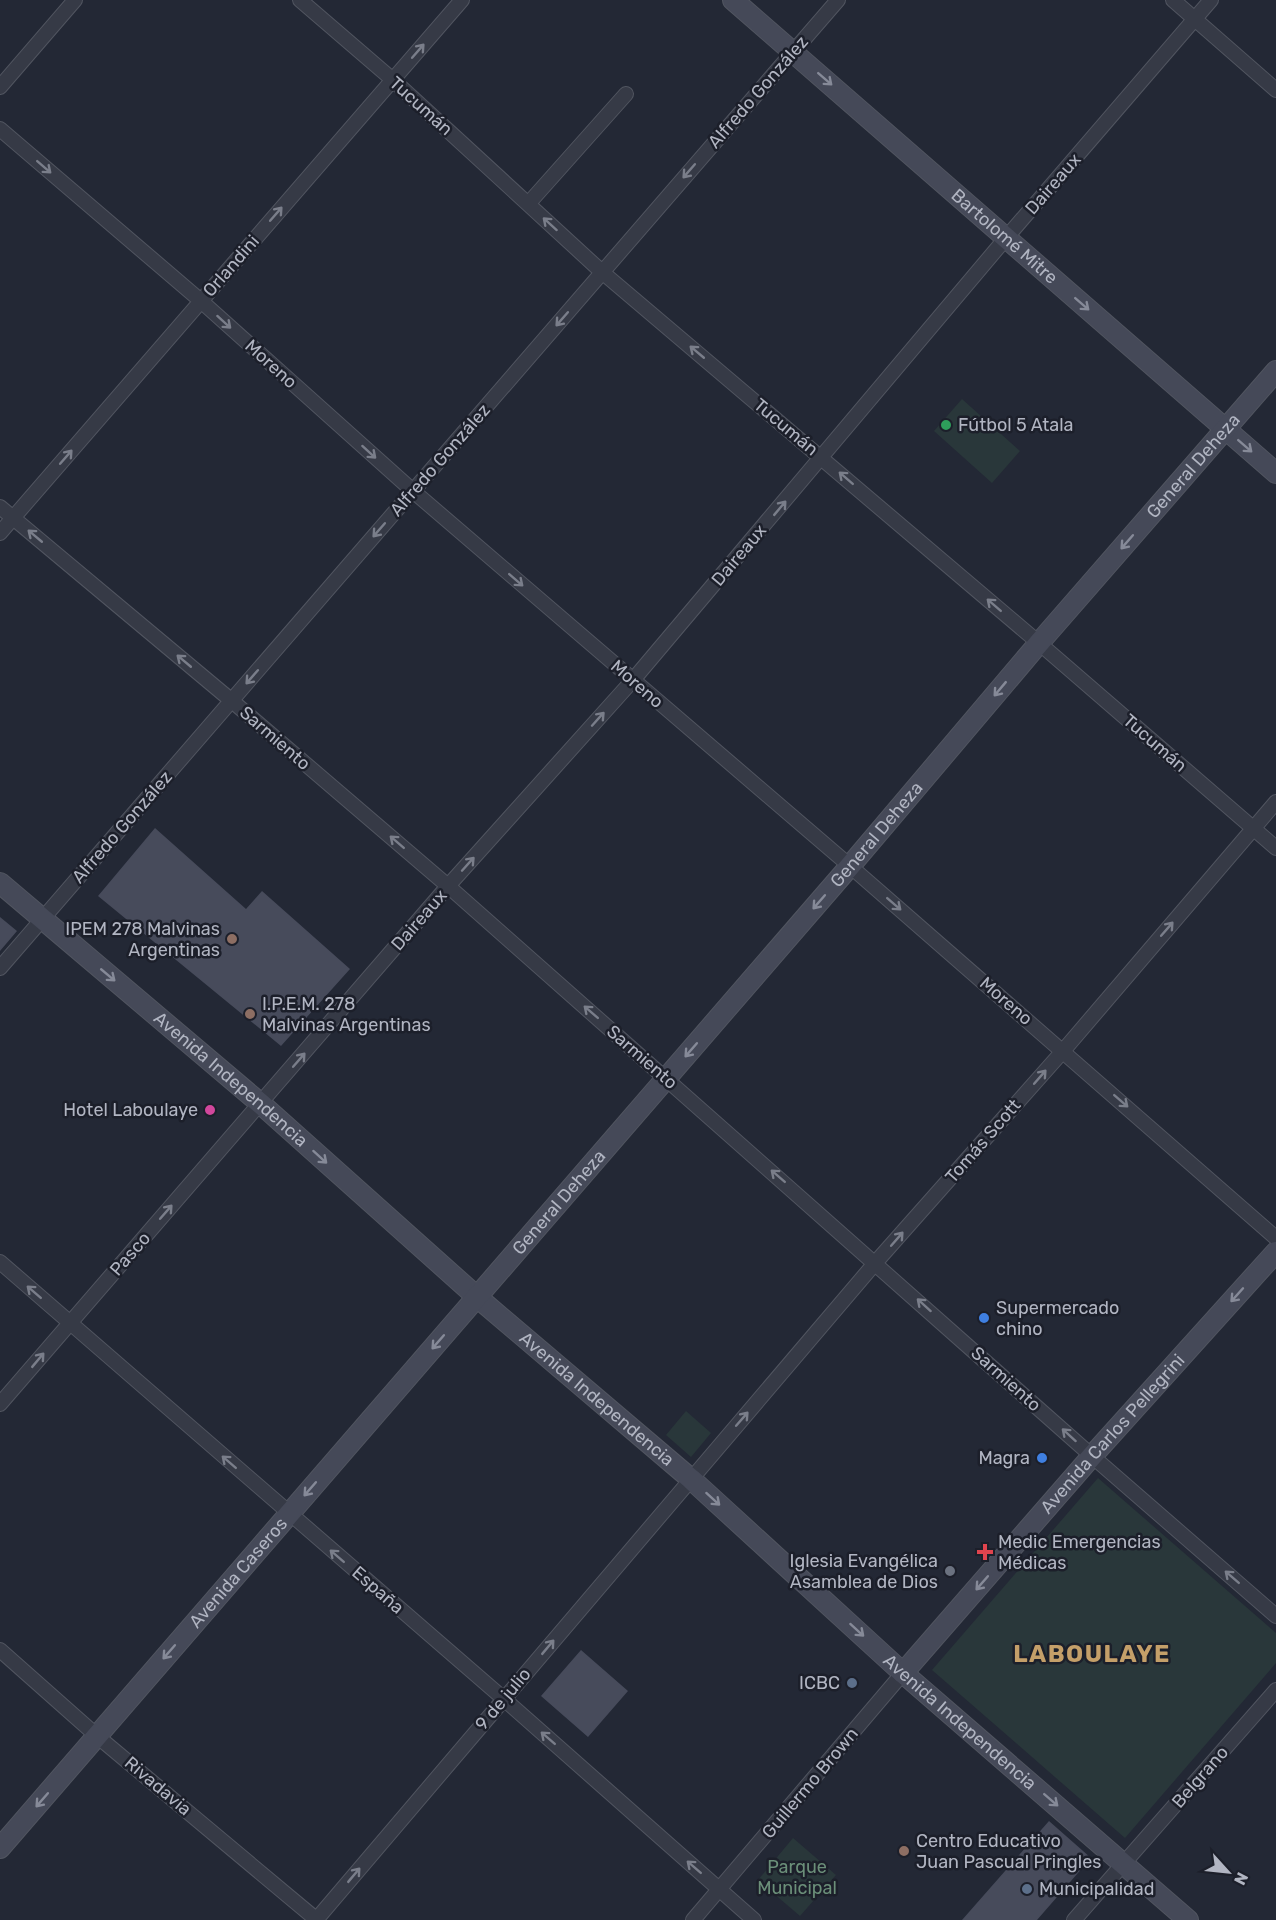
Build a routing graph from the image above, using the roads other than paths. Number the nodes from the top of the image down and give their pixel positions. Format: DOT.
graph roads {
  1 [pos="75,0"];
  2 [pos="300,0"];
  3 [pos="462,0"];
  4 [pos="733,0"];
  5 [pos="838,0"];
  6 [pos="1173,0"];
  7 [pos="1211,0"];
  8 [pos="1195,19"];
  9 [pos="793,52"];
  10 [pos="393,80"];
  11 [pos="0,87"];
  12 [pos="1276,90"];
  13 [pos="626,94"];
  14 [pos="0,129"];
  15 [pos="528,204"];
  16 [pos="1006,238"];
  17 [pos="602,272"];
  18 [pos="201,301"];
  19 [pos="1276,371"];
  20 [pos="1226,430"];
  21 [pos="822,458"];
  22 [pos="1276,473"];
  23 [pos="413,491"];
  24 [pos="0,507"];
  25 [pos="13,518"];
  26 [pos="0,533"];
  27 [pos="1039,643"];
  28 [pos="633,680"];
  29 [pos="232,701"];
  30 [pos="1276,802"];
  31 [pos="1253,828"];
  32 [pos="1276,848"];
  33 [pos="850,866"];
  34 [pos="0,883"];
  35 [pos="448,886"];
  36 [pos="42,920"];
  37 [pos="0,968"];
  38 [pos="1063,1051"];
  39 [pos="666,1078"];
  40 [pos="261,1104"];
  41 [pos="1276,1238"];
  42 [pos="1276,1252"];
  43 [pos="0,1262"];
  44 [pos="876,1263"];
  45 [pos="477,1297"];
  46 [pos="69,1323"];
  47 [pos="0,1404"];
  48 [pos="1092,1456"];
  49 [pos="691,1479"];
  50 [pos="289,1514"];
  51 [pos="1276,1616"];
  52 [pos="0,1650"];
  53 [pos="903,1673"];
  54 [pos="1276,1690"];
  55 [pos="504,1699"];
  56 [pos="98,1736"];
  57 [pos="0,1848"];
  58 [pos="1124,1864"];
  59 [pos="720,1889"];
  60 [pos="317,1920"];
  61 [pos="693,1920"];
  62 [pos="754,1920"];
  63 [pos="1074,1920"];
  64 [pos="1188,1920"];
  1 -- 11 [label="street"];
  2 -- 10 [label="street, Tucumán"];
  10 -- 3 [label="street, Orlandini, one-way"];
  4 -- 9 [label="main road, Bartolomé Mitre"];
  5 -- 9 [label="street, Alfredo González"];
  6 -- 8 [label="street"];
  7 -- 8 [label="street, Daireaux"];
  8 -- 12 [label="street"];
  8 -- 16 [label="street, Daireaux"];
  9 -- 16 [label="main road, Bartolomé Mitre, one-way"];
  9 -- 17 [label="street, Alfredo González, one-way"];
  10 -- 15 [label="street, Tucumán"];
  18 -- 10 [label="street, Orlandini, one-way"];
  13 -- 15 [label="street"];
  14 -- 18 [label="street, Moreno, one-way"];
  17 -- 15 [label="street, Tucumán, one-way"];
  16 -- 20 [label="main road, Bartolomé Mitre, one-way"];
  16 -- 21 [label="street, Daireaux"];
  21 -- 17 [label="street, Tucumán, one-way"];
  17 -- 23 [label="street, Alfredo González, one-way"];
  18 -- 23 [label="street, Moreno, one-way"];
  25 -- 18 [label="street, Orlandini, one-way"];
  19 -- 20 [label="main road, General Deheza"];
  20 -- 22 [label="main road, Bartolomé Mitre, one-way"];
  20 -- 27 [label="main road, General Deheza, one-way"];
  27 -- 21 [label="street, Tucumán, one-way"];
  28 -- 21 [label="street, Daireaux, one-way"];
  23 -- 28 [label="street, Moreno, one-way"];
  23 -- 29 [label="street, Alfredo González, one-way"];
  24 -- 25 [label="street, Sarmiento"];
  25 -- 26 [label="street, Orlandini"];
  29 -- 25 [label="street, Sarmiento, one-way"];
  27 -- 31 [label="street, Tucumán"];
  27 -- 33 [label="main road, General Deheza, one-way"];
  28 -- 33 [label="street, Moreno"];
  35 -- 28 [label="street, Daireaux, one-way"];
  35 -- 29 [label="street, Sarmiento, one-way"];
  29 -- 36 [label="street, Alfredo González"];
  30 -- 31 [label="street, Tomás Scott"];
  31 -- 32 [label="street, Tucumán"];
  38 -- 31 [label="street, Tomás Scott, one-way"];
  33 -- 38 [label="street, Moreno, one-way"];
  33 -- 39 [label="main road, General Deheza, one-way"];
  34 -- 36 [label="main road, Avenida Independencia"];
  39 -- 35 [label="street, Sarmiento, one-way"];
  40 -- 35 [label="street, Daireaux, one-way"];
  36 -- 37 [label="street, Alfredo González"];
  36 -- 40 [label="main road, Avenida Independencia, one-way"];
  38 -- 41 [label="street, Moreno, one-way"];
  44 -- 38 [label="street, Tomás Scott, one-way"];
  44 -- 39 [label="street, Sarmiento, one-way"];
  39 -- 45 [label="main road, General Deheza"];
  40 -- 45 [label="main road, Avenida Independencia, one-way"];
  46 -- 40 [label="street, Pasco, one-way"];
  42 -- 48 [label="main road, Avenida Carlos Pellegrini, one-way"];
  46 -- 43 [label="street, España, one-way"];
  48 -- 44 [label="street, Sarmiento, one-way"];
  49 -- 44 [label="street, Tomás Scott, one-way"];
  45 -- 49 [label="main road, Avenida Independencia"];
  45 -- 50 [label="main road, Avenida Caseros, one-way"];
  47 -- 46 [label="street, Pasco, one-way"];
  50 -- 46 [label="street, España, one-way"];
  51 -- 48 [label="street, Sarmiento, one-way"];
  48 -- 53 [label="main road, Avenida Carlos Pellegrini, one-way"];
  49 -- 53 [label="main road, Avenida Independencia, one-way"];
  55 -- 49 [label="street, 9 de julio, one-way"];
  55 -- 50 [label="street, España, one-way"];
  50 -- 56 [label="main road, Avenida Caseros, one-way"];
  52 -- 56 [label="street, Rivadavia"];
  53 -- 58 [label="main road, Avenida Independencia, one-way"];
  53 -- 59 [label="street, Guillermo Brown"];
  54 -- 58 [label="street, Belgrano"];
  59 -- 55 [label="street, España, one-way"];
  60 -- 55 [label="street, 9 de julio, one-way"];
  56 -- 57 [label="main road, Avenida Caseros, one-way"];
  56 -- 60 [label="street, Rivadavia"];
  58 -- 63 [label="street, Belgrano"];
  58 -- 64 [label="main road, Avenida Independencia"];
  59 -- 61 [label="street, Guillermo Brown"];
  59 -- 62 [label="street, España"];
}
